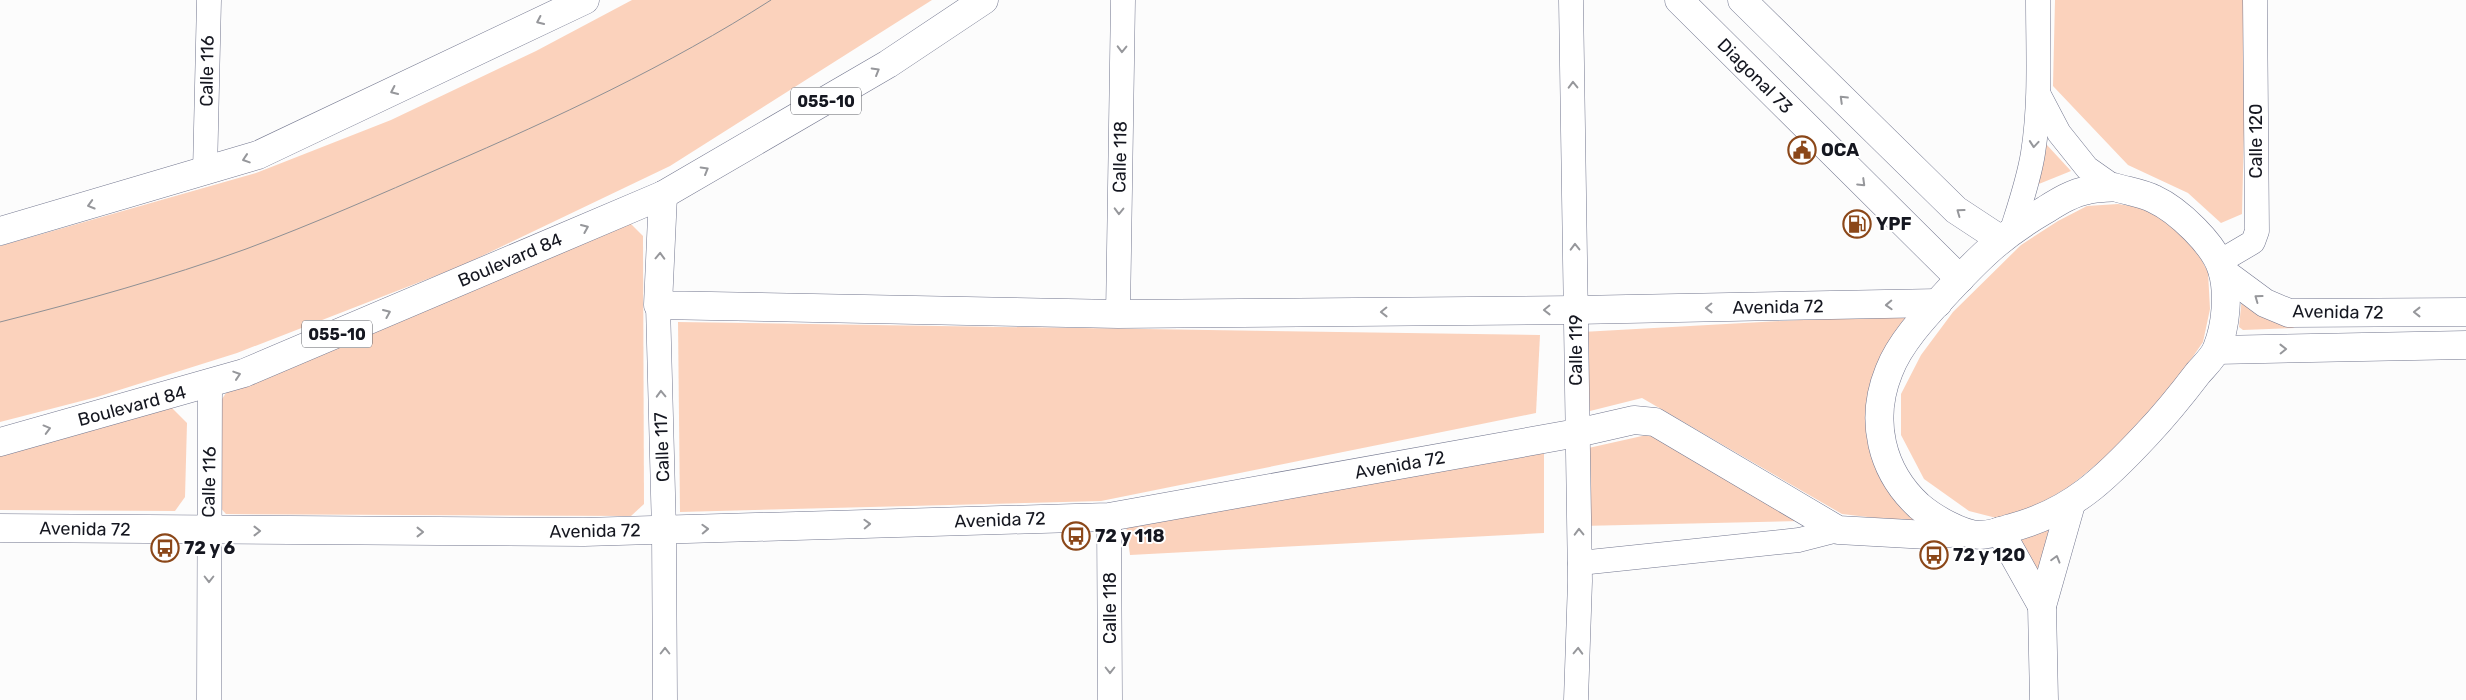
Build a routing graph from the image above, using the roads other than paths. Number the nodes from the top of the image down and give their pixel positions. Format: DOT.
graph roads {
  1 [pos="208,0"];
  2 [pos="584,0"];
  3 [pos="984,0"];
  4 [pos="1123,0"];
  5 [pos="1571,0"];
  6 [pos="1679,0"];
  7 [pos="1742,0"];
  8 [pos="2038,0"];
  9 [pos="2256,0"];
  10 [pos="2039,95"];
  11 [pos="205,172"];
  12 [pos="2114,188"];
  13 [pos="663,195"];
  14 [pos="0,231"];
  15 [pos="2006,235"];
  16 [pos="2221,267"];
  17 [pos="1960,279"];
  18 [pos="1938,303"];
  19 [pos="658,305"];
  20 [pos="1576,310"];
  21 [pos="2466,312"];
  22 [pos="1118,314"];
  23 [pos="2466,345"];
  24 [pos="2217,350"];
  25 [pos="210,384"];
  26 [pos="1577,433"];
  27 [pos="0,442"];
  28 [pos="2071,504"];
  29 [pos="1109,517"];
  30 [pos="0,528"];
  31 [pos="1838,530"];
  32 [pos="209,531"];
  33 [pos="664,531"];
  34 [pos="1960,532"];
  35 [pos="2000,532"];
  36 [pos="1580,563"];
  37 [pos="2042,606"];
  38 [pos="210,700"];
  39 [pos="665,700"];
  40 [pos="1110,700"];
  41 [pos="1576,700"];
  42 [pos="2044,700"];
  1 -- 11 [label="street, Calle 116"];
  2 -- 11 [label="main road, one-way"];
  13 -- 3 [label="main road, Boulevard 84 / 055-10, one-way"];
  4 -- 22 [label="street, Calle 118, one-way"];
  20 -- 5 [label="street, Calle 119, one-way"];
  6 -- 17 [label="main road, Diagonal 73, one-way"];
  15 -- 7 [label="main road, one-way"];
  8 -- 10 [label="street"];
  9 -- 16 [label="street, Calle 120"];
  10 -- 12 [label="street"];
  10 -- 15 [label="street, one-way"];
  11 -- 14 [label="main road, one-way"];
  12 -- 15 [label="main road"];
  12 -- 16 [label="main road"];
  19 -- 13 [label="main road, Calle 117, one-way"];
  25 -- 13 [label="main road, Boulevard 84 / 055-10, one-way"];
  15 -- 17 [label="main road"];
  21 -- 16 [label="main road, Avenida 72, one-way"];
  16 -- 24 [label="main road"];
  17 -- 18 [label="main road"];
  18 -- 20 [label="main road, Avenida 72, one-way"];
  18 -- 34 [label="main road"];
  19 -- 22 [label="main road, Avenida 72"];
  33 -- 19 [label="street, Calle 117, one-way"];
  20 -- 22 [label="main road, Avenida 72, one-way"];
  20 -- 26 [label="street, Calle 119"];
  24 -- 23 [label="main road, Avenida 72, one-way"];
  24 -- 28 [label="main road, Avenida 72"];
  27 -- 25 [label="main road, Boulevard 84 / 055-10, one-way"];
  25 -- 32 [label="street, Calle 116"];
  26 -- 29 [label="main road, Avenida 72"];
  26 -- 31 [label="main road, Avenida 72"];
  36 -- 26 [label="street, Calle 119, one-way"];
  28 -- 35 [label="main road, Avenida 72"];
  37 -- 28 [label="main road, one-way"];
  33 -- 29 [label="main road, Avenida 72, one-way"];
  29 -- 40 [label="street, Calle 118, one-way"];
  30 -- 32 [label="main road, Avenida 72"];
  31 -- 34 [label="main road, Avenida 72"];
  31 -- 36 [label="street"];
  32 -- 33 [label="main road, Avenida 72, one-way"];
  32 -- 38 [label="street, Calle 116, one-way"];
  39 -- 33 [label="street, Calle 117, one-way"];
  34 -- 35 [label="main road, Avenida 72"];
  35 -- 37 [label="main road"];
  41 -- 36 [label="street, Calle 119, one-way"];
  37 -- 42 [label="main road"];
}
